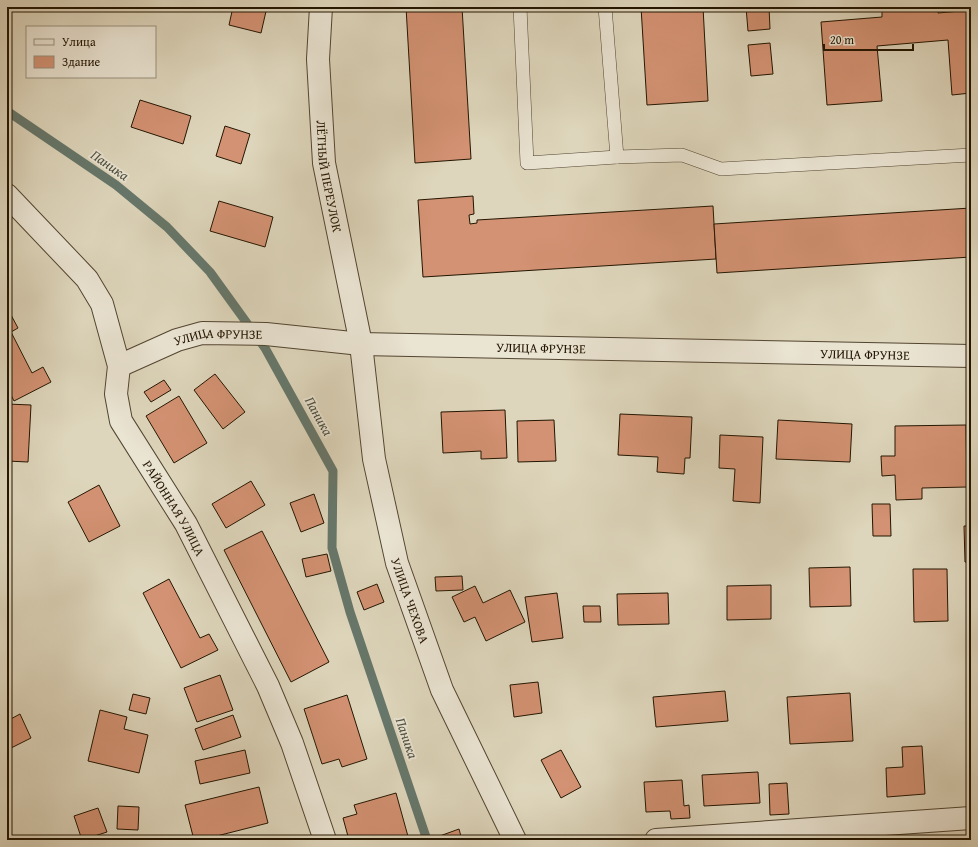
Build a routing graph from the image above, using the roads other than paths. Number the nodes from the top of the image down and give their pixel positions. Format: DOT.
graph roads {
  1 [pos="321,7"];
  2 [pos="520,7"];
  3 [pos="605,7"];
  4 [pos="971,155"];
  5 [pos="617,157"];
  6 [pos="7,196"];
  7 [pos="360,344"];
  8 [pos="971,356"];
  9 [pos="118,366"];
  10 [pos="971,818"];
  11 [pos="325,840"];
  12 [pos="515,840"];
  13 [pos="656,840"];
  1 -- 7 [label="street, ЛЁТНЫЙ ПЕРЕУЛОК"];
  2 -- 5 [label="lane"];
  3 -- 5 [label="lane"];
  4 -- 5 [label="lane"];
  6 -- 9 [label="street, РАЙОННАЯ УЛИЦА"];
  7 -- 8 [label="street, УЛИЦА ФРУНЗЕ"];
  7 -- 9 [label="street, УЛИЦА ФРУНЗЕ"];
  7 -- 12 [label="street, УЛИЦА ЧЕХОВА"];
  9 -- 11 [label="street, РАЙОННАЯ УЛИЦА"];
  10 -- 13 [label="street"];
}
